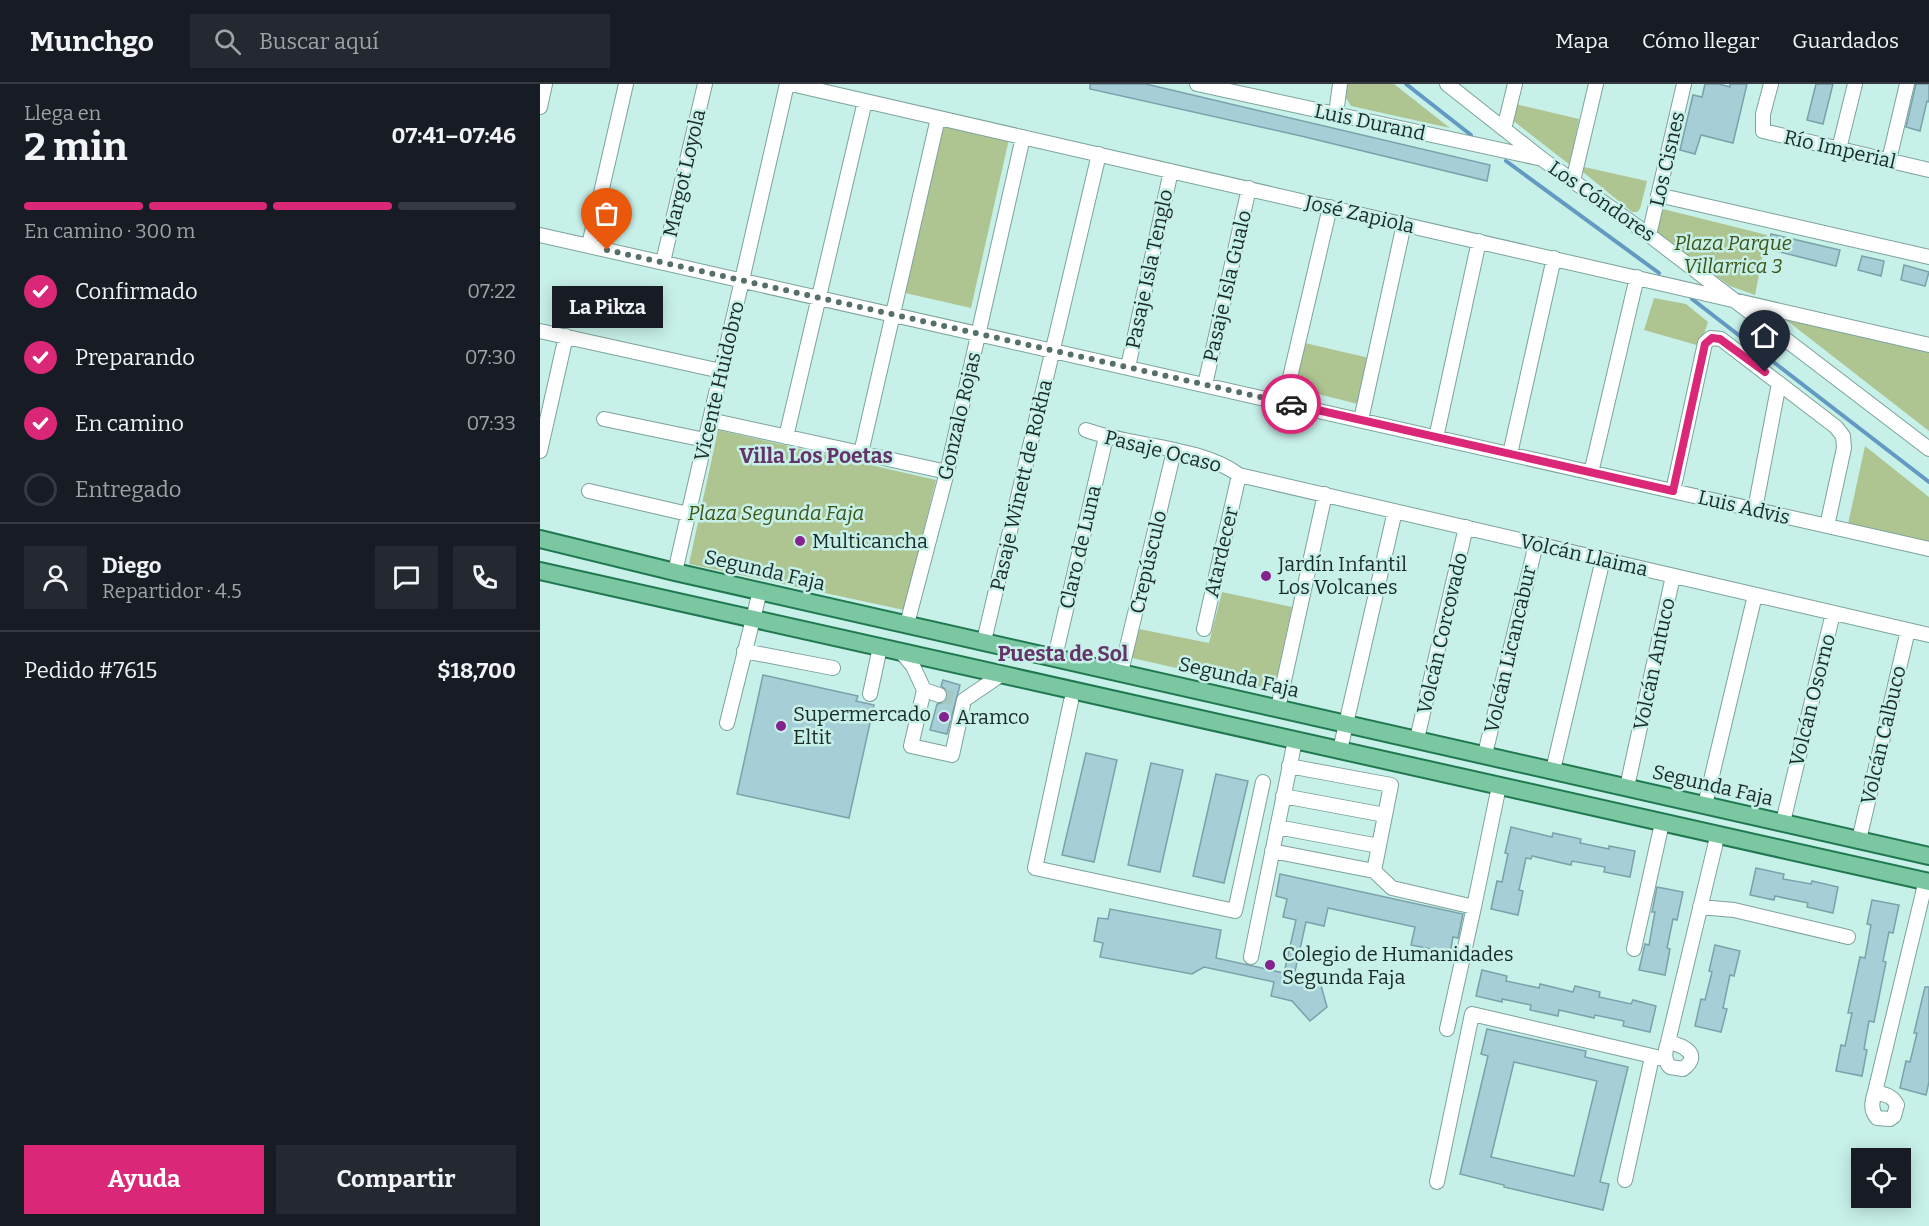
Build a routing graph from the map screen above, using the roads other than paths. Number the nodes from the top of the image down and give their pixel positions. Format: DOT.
graph roads {
  1 [pos="545,84"];
  2 [pos="626,84"];
  3 [pos="705,84"];
  4 [pos="789,84"];
  5 [pos="1197,84"];
  6 [pos="1340,84"];
  7 [pos="1447,84"];
  8 [pos="1515,84"];
  9 [pos="1596,84"];
  10 [pos="1684,84"];
  11 [pos="1771,84"];
  12 [pos="1855,84"];
  13 [pos="1907,84"];
  14 [pos="1259,91"];
  15 [pos="865,101"];
  16 [pos="540,107"];
  17 [pos="1336,114"];
  18 [pos="938,117"];
  19 [pos="1504,129"];
  20 [pos="1023,137"];
  21 [pos="1839,149"];
  22 [pos="1099,154"];
  23 [pos="1542,159"];
  24 [pos="1888,160"];
  25 [pos="1929,170"];
  26 [pos="1171,171"];
  27 [pos="1573,181"];
  28 [pos="1249,188"];
  29 [pos="1658,195"];
  30 [pos="1330,207"];
  31 [pos="1404,224"];
  32 [pos="540,235"];
  33 [pos="1649,235"];
  34 [pos="1479,241"];
  35 [pos="589,245"];
  36 [pos="1929,257"];
  37 [pos="1554,258"];
  38 [pos="663,262"];
  39 [pos="1637,277"];
  40 [pos="742,280"];
  41 [pos="819,298"];
  42 [pos="1734,299"];
  43 [pos="893,314"];
  44 [pos="540,331"];
  45 [pos="978,334"];
  46 [pos="566,336"];
  47 [pos="1929,345"];
  48 [pos="1053,350"];
  49 [pos="1128,368"];
  50 [pos="721,371"];
  51 [pos="1779,383"];
  52 [pos="1205,385"];
  53 [pos="1284,403"];
  54 [pos="604,419"];
  55 [pos="710,420"];
  56 [pos="1361,420"];
  57 [pos="1086,430"];
  58 [pos="786,437"];
  59 [pos="1106,437"];
  60 [pos="1437,438"];
  61 [pos="705,440"];
  62 [pos="1929,449"];
  63 [pos="540,451"];
  64 [pos="1174,451"];
  65 [pos="861,453"];
  66 [pos="1510,454"];
  67 [pos="947,472"];
  68 [pos="1591,472"];
  69 [pos="1239,475"];
  70 [pos="588,491"];
  71 [pos="1673,491"];
  72 [pos="1324,495"];
  73 [pos="1755,509"];
  74 [pos="1395,511"];
  75 [pos="688,514"];
  76 [pos="1827,526"];
  77 [pos="1466,527"];
  78 [pos="540,539"];
  79 [pos="1536,544"];
  80 [pos="1929,549"];
  81 [pos="1602,559"];
  82 [pos="540,570"];
  83 [pos="675,572"];
  84 [pos="1673,576"];
  85 [pos="760,591"];
  86 [pos="1755,595"];
  87 [pos="1833,613"];
  88 [pos="753,618"];
  89 [pos="907,624"];
  90 [pos="1204,629"];
  91 [pos="1908,630"];
  92 [pos="1929,635"];
  93 [pos="984,641"];
  94 [pos="880,647"];
  95 [pos="744,651"];
  96 [pos="901,652"];
  97 [pos="1055,657"];
  98 [pos="833,668"];
  99 [pos="1121,672"];
  100 [pos="1002,674"];
  101 [pos="924,690"];
  102 [pos="870,694"];
  103 [pos="939,695"];
  104 [pos="1071,701"];
  105 [pos="1278,708"];
  106 [pos="727,723"];
  107 [pos="1347,723"];
  108 [pos="1417,739"];
  109 [pos="1294,740"];
  110 [pos="1340,750"];
  111 [pos="1485,754"];
  112 [pos="1289,766"];
  113 [pos="1553,770"];
  114 [pos="1263,782"];
  115 [pos="1499,786"];
  116 [pos="1627,787"];
  117 [pos="1283,796"];
  118 [pos="1705,805"];
  119 [pos="1385,815"];
  120 [pos="1662,822"];
  121 [pos="1783,822"];
  122 [pos="1277,827"];
  123 [pos="1717,835"];
  124 [pos="1859,840"];
  125 [pos="1379,846"];
  126 [pos="1272,851"];
  127 [pos="1929,856"];
  128 [pos="1374,871"];
  129 [pos="1927,882"];
  130 [pos="1474,907"];
  131 [pos="1700,907"];
  132 [pos="1848,937"];
  133 [pos="1634,949"];
  134 [pos="1251,957"];
  135 [pos="1447,1029"];
  136 [pos="1668,1042"];
  137 [pos="1658,1058"];
  138 [pos="1875,1092"];
  139 [pos="1625,1180"];
  140 [pos="1437,1182"];
  1 -- 16 [label="street"];
  2 -- 35 [label="street"];
  3 -- 38 [label="street, Margot Loyola"];
  4 -- 15 [label="street, José Zapiola"];
  4 -- 40 [label="street, Vicente Huidobro"];
  5 -- 14 [label="street, Luis Durand"];
  6 -- 17 [label="street"];
  7 -- 19 [label="street, Los Cóndores"];
  8 -- 19 [label="street"];
  9 -- 27 [label="street"];
  10 -- 29 [label="street, Los Cisnes"];
  11 -- 21 [label="street, Río Imperial"];
  12 -- 21 [label="street"];
  13 -- 24 [label="street"];
  14 -- 17 [label="street, Luis Durand"];
  15 -- 18 [label="street, José Zapiola"];
  15 -- 41 [label="street"];
  17 -- 23 [label="street, Luis Durand"];
  18 -- 20 [label="street, José Zapiola"];
  18 -- 43 [label="street"];
  19 -- 23 [label="street, Los Cóndores"];
  20 -- 22 [label="street, José Zapiola"];
  20 -- 45 [label="street, Gonzalo Rojas"];
  21 -- 24 [label="street, Río Imperial"];
  22 -- 26 [label="street, José Zapiola"];
  22 -- 48 [label="street, Pasaje Winett de Rokha"];
  23 -- 27 [label="street, Los Cóndores"];
  24 -- 25 [label="street, Río Imperial"];
  26 -- 28 [label="street, José Zapiola"];
  26 -- 49 [label="street, Pasaje Isla Tenglo"];
  27 -- 33 [label="street, Los Cóndores"];
  28 -- 30 [label="street, José Zapiola"];
  28 -- 52 [label="street, Pasaje Isla Gualo"];
  29 -- 33 [label="street, Los Cisnes"];
  29 -- 36 [label="street"];
  30 -- 31 [label="street, José Zapiola"];
  30 -- 53 [label="street"];
  31 -- 34 [label="street, José Zapiola"];
  31 -- 56 [label="street"];
  32 -- 35 [label="street, Luis Advis"];
  33 -- 42 [label="street, Los Cóndores"];
  34 -- 37 [label="street, José Zapiola"];
  34 -- 60 [label="street"];
  35 -- 38 [label="street, Luis Advis"];
  37 -- 39 [label="street, José Zapiola"];
  37 -- 66 [label="street"];
  38 -- 40 [label="street, Luis Advis"];
  39 -- 42 [label="street, José Zapiola"];
  39 -- 68 [label="street"];
  40 -- 41 [label="street, Luis Advis"];
  40 -- 50 [label="street, Vicente Huidobro"];
  41 -- 43 [label="street, Luis Advis"];
  41 -- 58 [label="street"];
  42 -- 47 [label="street, José Zapiola"];
  42 -- 62 [label="street, Los Cóndores"];
  43 -- 45 [label="street, Luis Advis"];
  43 -- 65 [label="street"];
  44 -- 46 [label="street"];
  45 -- 48 [label="street, Luis Advis"];
  45 -- 67 [label="street, Gonzalo Rojas"];
  46 -- 50 [label="street"];
  46 -- 63 [label="street"];
  48 -- 49 [label="street, Luis Advis"];
  48 -- 93 [label="street, Pasaje Winett de Rokha"];
  49 -- 52 [label="street, Luis Advis"];
  50 -- 55 [label="street, Vicente Huidobro"];
  51 -- 71 [label="street"];
  51 -- 73 [label="street"];
  51 -- 76 [label="street"];
  52 -- 53 [label="street, Luis Advis"];
  53 -- 56 [label="street, Luis Advis"];
  54 -- 61 [label="street"];
  55 -- 58 [label="street"];
  55 -- 61 [label="street, Vicente Huidobro"];
  56 -- 60 [label="street, Luis Advis"];
  57 -- 59 [label="street, Pasaje Ocaso"];
  58 -- 65 [label="street"];
  59 -- 64 [label="street, Pasaje Ocaso"];
  59 -- 97 [label="street, Claro de Luna"];
  60 -- 66 [label="street, Luis Advis"];
  61 -- 75 [label="street, Vicente Huidobro"];
  64 -- 69 [label="street, Pasaje Ocaso"];
  64 -- 99 [label="street, Crepúsculo"];
  65 -- 67 [label="street"];
  66 -- 68 [label="street, Luis Advis"];
  67 -- 89 [label="street, Gonzalo Rojas"];
  68 -- 71 [label="street, Luis Advis"];
  69 -- 72 [label="street, Volcán Llaima"];
  69 -- 90 [label="street, Atardecer"];
  70 -- 75 [label="street"];
  71 -- 73 [label="street, Luis Advis"];
  72 -- 74 [label="street, Volcán Llaima"];
  72 -- 105 [label="street"];
  73 -- 76 [label="street, Luis Advis"];
  74 -- 77 [label="street, Volcán Llaima"];
  74 -- 107 [label="street"];
  75 -- 83 [label="street, Vicente Huidobro"];
  76 -- 80 [label="street, Luis Advis"];
  77 -- 79 [label="street, Volcán Llaima"];
  77 -- 108 [label="street, Volcán Corcovado"];
  78 -- 83 [label="main road, Segunda Faja"];
  79 -- 81 [label="street, Volcán Llaima"];
  79 -- 111 [label="street, Volcán Licancabur"];
  81 -- 84 [label="street, Volcán Llaima"];
  81 -- 113 [label="street"];
  82 -- 88 [label="main road"];
  83 -- 85 [label="main road, Segunda Faja"];
  84 -- 86 [label="street, Volcán Llaima"];
  84 -- 116 [label="street, Volcán Antuco"];
  85 -- 88 [label="street"];
  85 -- 89 [label="main road, Segunda Faja"];
  86 -- 87 [label="street, Volcán Llaima"];
  86 -- 118 [label="street"];
  87 -- 91 [label="street, Volcán Llaima"];
  87 -- 121 [label="street, Volcán Osorno"];
  88 -- 94 [label="main road"];
  88 -- 95 [label="street"];
  89 -- 93 [label="main road, Segunda Faja"];
  91 -- 92 [label="street, Volcán Llaima"];
  91 -- 124 [label="street, Volcán Calbuco"];
  93 -- 97 [label="main road, Segunda Faja"];
  94 -- 96 [label="main road"];
  94 -- 102 [label="street"];
  95 -- 98 [label="street"];
  95 -- 106 [label="street"];
  96 -- 100 [label="main road"];
  96 -- 101 [label="street"];
  97 -- 99 [label="main road, Segunda Faja"];
  99 -- 105 [label="main road, Segunda Faja"];
  100 -- 101 [label="street"];
  100 -- 109 [label="main road"];
  101 -- 103 [label="street"];
  104 -- 114 [label="street"];
  105 -- 107 [label="main road, Segunda Faja"];
  107 -- 108 [label="main road, Segunda Faja"];
  107 -- 110 [label="street"];
  108 -- 111 [label="main road, Segunda Faja"];
  109 -- 110 [label="main road"];
  109 -- 112 [label="street"];
  110 -- 115 [label="main road"];
  111 -- 113 [label="main road, Segunda Faja"];
  112 -- 117 [label="street"];
  112 -- 119 [label="street"];
  113 -- 116 [label="main road, Segunda Faja"];
  115 -- 120 [label="main road"];
  115 -- 130 [label="street"];
  116 -- 118 [label="main road, Segunda Faja"];
  117 -- 119 [label="street"];
  117 -- 122 [label="street"];
  118 -- 121 [label="main road, Segunda Faja"];
  119 -- 125 [label="street"];
  120 -- 123 [label="main road"];
  120 -- 133 [label="street"];
  121 -- 124 [label="main road, Segunda Faja"];
  122 -- 125 [label="street"];
  122 -- 126 [label="street"];
  123 -- 129 [label="main road"];
  123 -- 131 [label="street"];
  124 -- 127 [label="main road, Segunda Faja"];
  125 -- 128 [label="street"];
  126 -- 128 [label="street"];
  126 -- 134 [label="street"];
  128 -- 130 [label="street"];
  129 -- 138 [label="street"];
  130 -- 135 [label="street"];
  131 -- 132 [label="street"];
  131 -- 136 [label="street"];
  136 -- 137 [label="street"];
  136 -- 137 [label="street"];
  137 -- 139 [label="street"];
  137 -- 140 [label="street"];
}
